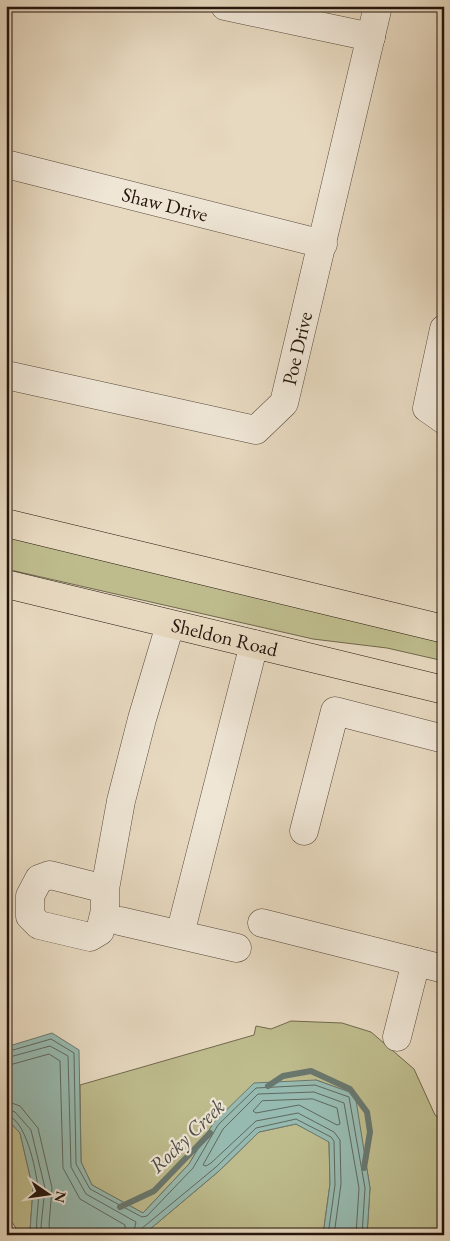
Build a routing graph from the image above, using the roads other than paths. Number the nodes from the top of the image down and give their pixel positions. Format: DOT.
graph roads {
  1 [pos="225,6"];
  2 [pos="378,6"];
  3 [pos="371,37"];
  4 [pos="6,164"];
  5 [pos="323,244"];
  6 [pos="444,330"];
  7 [pos="6,375"];
  8 [pos="444,420"];
  9 [pos="6,523"];
  10 [pos="6,584"];
  11 [pos="170,625"];
  12 [pos="444,628"];
  13 [pos="254,644"];
  14 [pos="444,690"];
  15 [pos="444,739"];
  16 [pos="304,832"];
  17 [pos="105,889"];
  18 [pos="120,921"];
  19 [pos="262,923"];
  20 [pos="180,934"];
  21 [pos="237,948"];
  22 [pos="416,962"];
  23 [pos="444,969"];
  24 [pos="397,1037"];
  1 -- 3 [label="street"];
  2 -- 3 [label="street, Poe Drive"];
  3 -- 5 [label="street, Poe Drive"];
  4 -- 5 [label="street, Shaw Drive"];
  5 -- 7 [label="street, Poe Drive"];
  6 -- 8 [label="street"];
  9 -- 12 [label="main road"];
  10 -- 11 [label="main road, Sheldon Road"];
  11 -- 13 [label="main road, Sheldon Road"];
  11 -- 17 [label="street"];
  13 -- 14 [label="main road, Sheldon Road"];
  13 -- 20 [label="street"];
  15 -- 16 [label="street"];
  18 -- 20 [label="street"];
  19 -- 22 [label="street"];
  20 -- 21 [label="street"];
  22 -- 23 [label="street"];
  22 -- 24 [label="street"];
}
